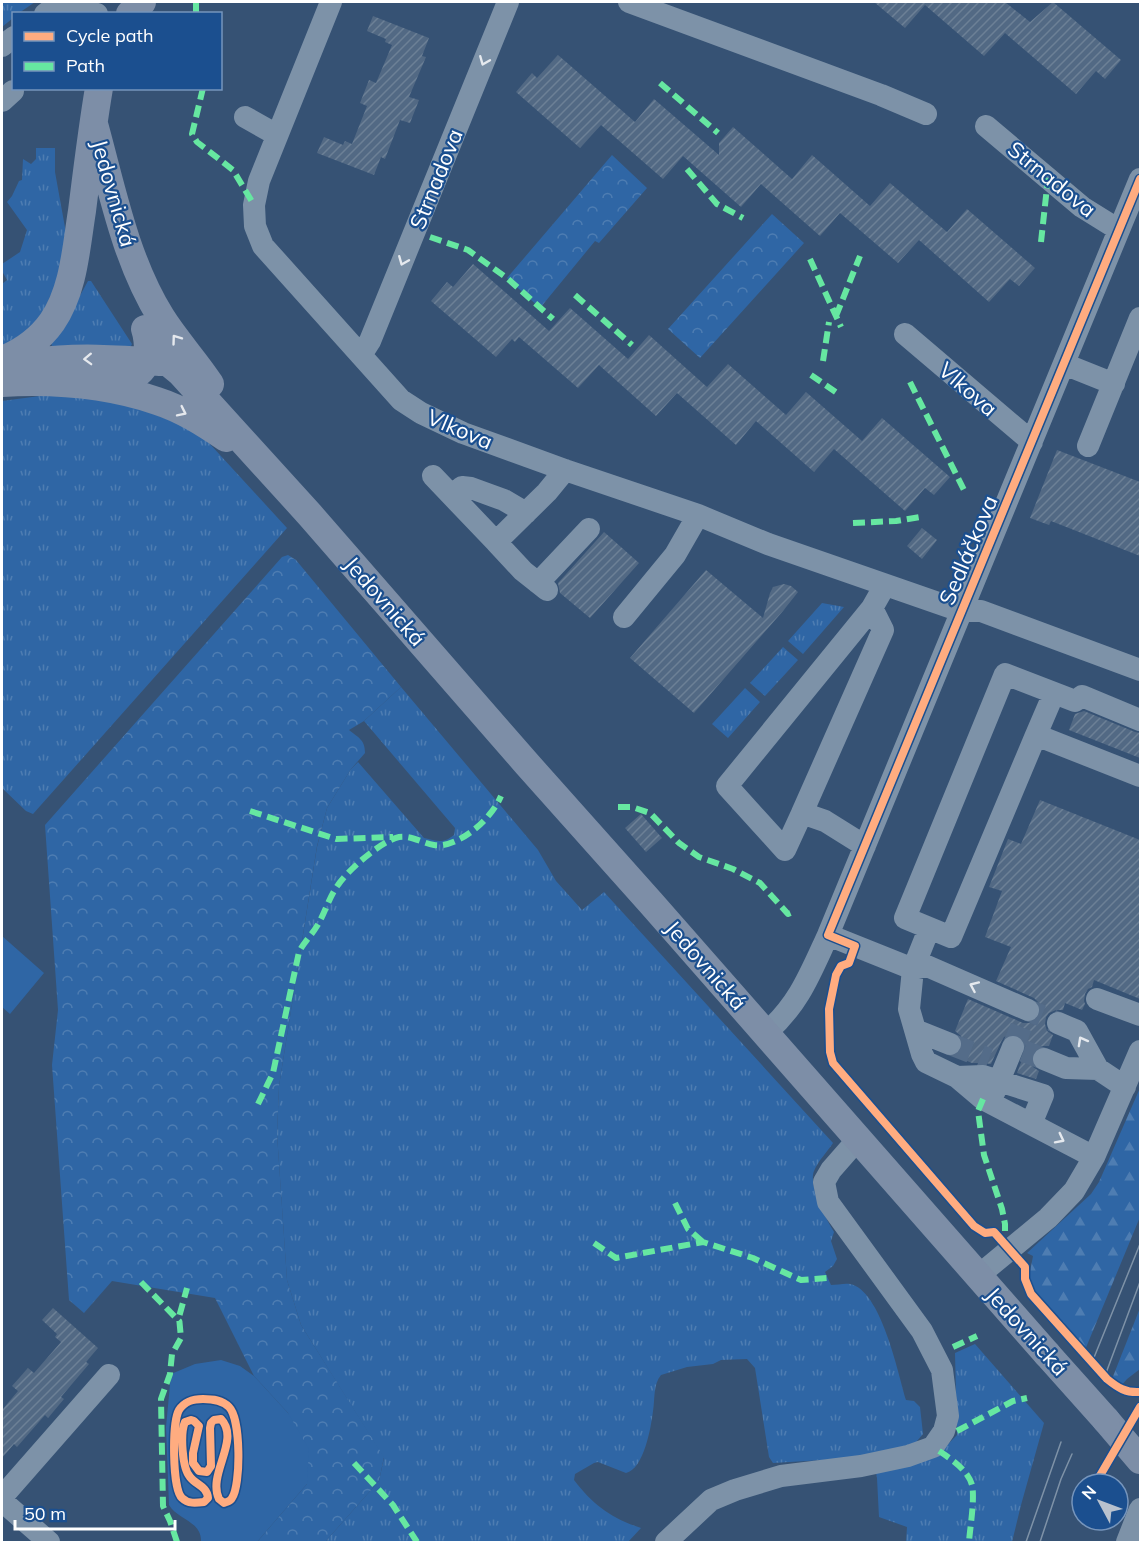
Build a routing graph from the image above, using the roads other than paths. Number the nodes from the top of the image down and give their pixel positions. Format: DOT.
graph roads {
  1 [pos="331,2"];
  2 [pos="508,2"];
  3 [pos="629,2"];
  4 [pos="48,12"];
  5 [pos="90,12"];
  6 [pos="99,90"];
  7 [pos="926,114"];
  8 [pos="245,117"];
  9 [pos="94,124"];
  10 [pos="986,126"];
  11 [pos="277,135"];
  12 [pos="1140,179"];
  13 [pos="1128,224"];
  14 [pos="1140,318"];
  15 [pos="905,334"];
  16 [pos="361,355"];
  17 [pos="2,360"];
  18 [pos="165,362"];
  19 [pos="1064,364"];
  20 [pos="2,370"];
  21 [pos="2,382"];
  22 [pos="86,384"];
  23 [pos="1114,384"];
  24 [pos="1032,442"];
  25 [pos="1088,446"];
  26 [pos="565,470"];
  27 [pos="270,473"];
  28 [pos="433,476"];
  29 [pos="452,496"];
  30 [pos="526,513"];
  31 [pos="698,515"];
  32 [pos="589,529"];
  33 [pos="496,542"];
  34 [pos="885,585"];
  35 [pos="872,608"];
  36 [pos="961,612"];
  37 [pos="624,617"];
  38 [pos="1140,670"];
  39 [pos="1070,697"];
  40 [pos="1140,720"];
  41 [pos="1036,735"];
  42 [pos="1140,776"];
  43 [pos="802,813"];
  44 [pos="866,846"];
  45 [pos="929,929"];
  46 [pos="828,935"];
  47 [pos="913,969"];
  48 [pos="1097,999"];
  49 [pos="1028,1010"];
  50 [pos="1140,1015"];
  51 [pos="1058,1023"];
  52 [pos="915,1030"];
  53 [pos="766,1034"];
  54 [pos="950,1044"];
  55 [pos="1140,1051"];
  56 [pos="1044,1059"];
  57 [pos="1002,1063"];
  58 [pos="1065,1068"];
  59 [pos="1098,1069"];
  60 [pos="957,1077"];
  61 [pos="1125,1087"];
  62 [pos="1036,1093"];
  63 [pos="989,1102"];
  64 [pos="1024,1120"];
  65 [pos="859,1138"];
  66 [pos="1094,1157"];
  67 [pos="978,1276"];
  68 [pos="109,1375"];
  69 [pos="1140,1460"];
  70 [pos="2,1499"];
  71 [pos="1140,1509"];
  72 [pos="49,1542"];
  73 [pos="666,1542"];
  74 [pos="1127,1542"];
  1 -- 11 [label="street, Vlkova"];
  2 -- 16 [label="street, Strnadova, one-way"];
  3 -- 7 [label="street"];
  4 -- 5 [label="street"];
  6 -- 9 [label="main road, Jedovnická"];
  8 -- 11 [label="street"];
  9 -- 17 [label="main road, Jedovnická"];
  9 -- 18 [label="main road, Jedovnická"];
  27 -- 9 [label="main road, Jedovnická, one-way"];
  10 -- 13 [label="street, Strnadova"];
  11 -- 16 [label="street, Vlkova"];
  12 -- 13 [label="street, Sedláčkova"];
  13 -- 19 [label="street, Sedláčkova"];
  14 -- 23 [label="street"];
  15 -- 24 [label="street, Vlkova"];
  16 -- 26 [label="street, Vlkova"];
  18 -- 20 [label="main road, one-way"];
  18 -- 22 [label="main road"];
  18 -- 27 [label="main road, Jedovnická"];
  19 -- 23 [label="street"];
  19 -- 24 [label="street, Sedláčkova"];
  21 -- 22 [label="main road"];
  22 -- 27 [label="main road, one-way"];
  23 -- 25 [label="street"];
  24 -- 36 [label="street, Sedláčkova"];
  26 -- 30 [label="street"];
  26 -- 31 [label="street, Vlkova"];
  27 -- 53 [label="main road, Jedovnická"];
  28 -- 29 [label="street"];
  29 -- 30 [label="street"];
  29 -- 33 [label="street"];
  30 -- 33 [label="street"];
  31 -- 34 [label="street, Vlkova"];
  31 -- 37 [label="street"];
  32 -- 33 [label="street"];
  34 -- 35 [label="street"];
  34 -- 36 [label="street, Vlkova"];
  35 -- 43 [label="street"];
  35 -- 43 [label="street"];
  36 -- 38 [label="street, Sedláčkova"];
  36 -- 44 [label="street, Sedláčkova"];
  39 -- 40 [label="street"];
  39 -- 41 [label="street"];
  39 -- 45 [label="street"];
  41 -- 42 [label="street"];
  41 -- 45 [label="street"];
  43 -- 44 [label="street"];
  44 -- 46 [label="street, Sedláčkova"];
  45 -- 47 [label="street"];
  46 -- 47 [label="street"];
  46 -- 53 [label="street, Sedláčkova"];
  49 -- 47 [label="street, one-way"];
  47 -- 52 [label="street"];
  48 -- 50 [label="street"];
  59 -- 51 [label="street, one-way"];
  52 -- 54 [label="street"];
  52 -- 60 [label="street"];
  53 -- 65 [label="main road, Jedovnická"];
  55 -- 61 [label="street"];
  56 -- 58 [label="street"];
  57 -- 60 [label="street"];
  57 -- 62 [label="street"];
  57 -- 63 [label="street"];
  58 -- 59 [label="street"];
  58 -- 62 [label="street"];
  59 -- 61 [label="street"];
  60 -- 63 [label="street"];
  61 -- 66 [label="street"];
  62 -- 64 [label="street"];
  63 -- 64 [label="street"];
  64 -- 66 [label="street, one-way"];
  65 -- 67 [label="main road, Jedovnická"];
  65 -- 73 [label="street"];
  66 -- 67 [label="street"];
  67 -- 69 [label="main road, Jedovnická, bridge"];
  68 -- 70 [label="street"];
  70 -- 72 [label="street"];
  71 -- 74 [label="street"];
}
